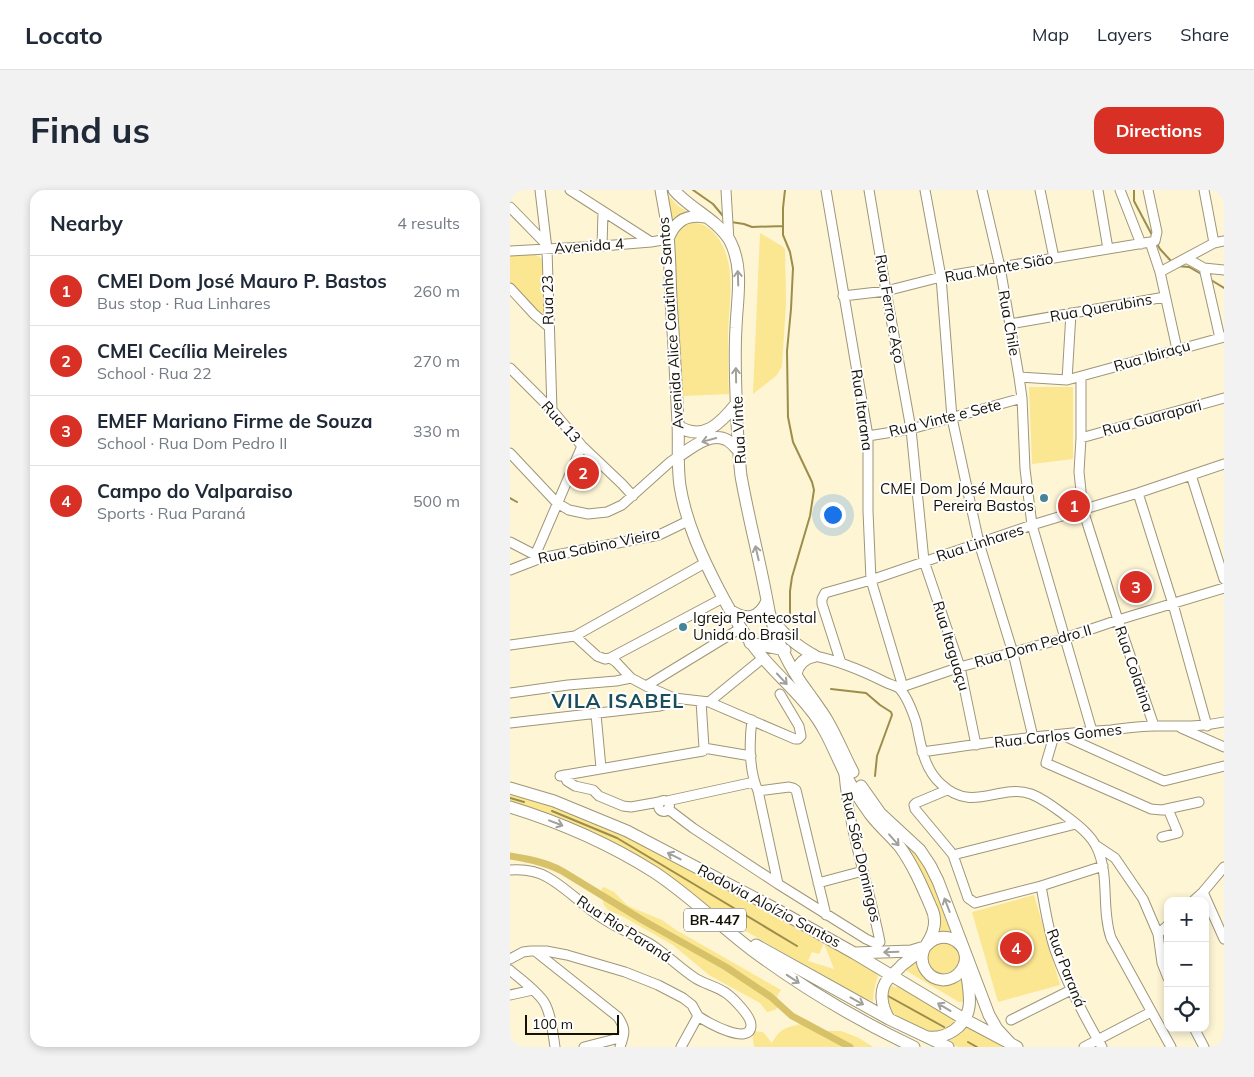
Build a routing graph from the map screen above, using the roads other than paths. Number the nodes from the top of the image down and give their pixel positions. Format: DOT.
graph roads {
  1 [pos="540,190"];
  2 [pos="570,190"];
  3 [pos="661,190"];
  4 [pos="674,190"];
  5 [pos="726,190"];
  6 [pos="826,190"];
  7 [pos="869,190"];
  8 [pos="924,190"];
  9 [pos="982,190"];
  10 [pos="1040,190"];
  11 [pos="1098,190"];
  12 [pos="1120,190"];
  13 [pos="1148,190"];
  14 [pos="1204,190"];
  15 [pos="510,207"];
  16 [pos="603,212"];
  17 [pos="706,217"];
  18 [pos="668,238"];
  19 [pos="730,241"];
  20 [pos="1224,241"];
  21 [pos="651,242"];
  22 [pos="1148,242"];
  23 [pos="1214,243"];
  24 [pos="602,246"];
  25 [pos="546,247"];
  26 [pos="1108,249"];
  27 [pos="510,252"];
  28 [pos="1054,258"];
  29 [pos="1186,258"];
  30 [pos="1000,267"];
  31 [pos="1204,268"];
  32 [pos="1224,270"];
  33 [pos="1160,272"];
  34 [pos="941,277"];
  35 [pos="510,288"];
  36 [pos="886,291"];
  37 [pos="844,296"];
  38 [pos="1165,297"];
  39 [pos="1071,313"];
  40 [pos="1010,324"];
  41 [pos="549,327"];
  42 [pos="1222,337"];
  43 [pos="1177,348"];
  44 [pos="510,368"];
  45 [pos="1081,376"];
  46 [pos="1018,377"];
  47 [pos="1067,380"];
  48 [pos="1022,398"];
  49 [pos="1224,398"];
  50 [pos="736,404"];
  51 [pos="552,410"];
  52 [pos="952,418"];
  53 [pos="678,426"];
  54 [pos="911,429"];
  55 [pos="868,436"];
  56 [pos="1081,438"];
  57 [pos="582,446"];
  58 [pos="739,451"];
  59 [pos="510,453"];
  60 [pos="679,456"];
  61 [pos="1224,464"];
  62 [pos="1191,475"];
  63 [pos="1138,493"];
  64 [pos="633,496"];
  65 [pos="557,503"];
  66 [pos="1084,510"];
  67 [pos="688,521"];
  68 [pos="1032,525"];
  69 [pos="510,542"];
  70 [pos="979,544"];
  71 [pos="521,547"];
  72 [pos="510,551"];
  73 [pos="538,557"];
  74 [pos="924,561"];
  75 [pos="705,563"];
  76 [pos="510,570"];
  77 [pos="1224,579"];
  78 [pos="871,580"];
  79 [pos="1224,588"];
  80 [pos="724,598"];
  81 [pos="1173,604"];
  82 [pos="768,606"];
  83 [pos="730,610"];
  84 [pos="1118,620"];
  85 [pos="741,628"];
  86 [pos="575,636"];
  87 [pos="1065,638"];
  88 [pos="750,642"];
  89 [pos="510,645"];
  90 [pos="782,649"];
  91 [pos="1013,653"];
  92 [pos="815,656"];
  93 [pos="610,658"];
  94 [pos="763,658"];
  95 [pos="841,663"];
  96 [pos="960,667"];
  97 [pos="796,674"];
  98 [pos="632,678"];
  99 [pos="646,686"];
  100 [pos="901,688"];
  101 [pos="510,693"];
  102 [pos="780,694"];
  103 [pos="674,698"];
  104 [pos="705,702"];
  105 [pos="596,714"];
  106 [pos="752,720"];
  107 [pos="1224,722"];
  108 [pos="510,723"];
  109 [pos="1154,726"];
  110 [pos="1207,726"];
  111 [pos="1178,727"];
  112 [pos="1092,731"];
  113 [pos="1058,735"];
  114 [pos="1033,737"];
  115 [pos="976,744"];
  116 [pos="1224,747"];
  117 [pos="704,748"];
  118 [pos="922,752"];
  119 [pos="751,756"];
  120 [pos="1224,766"];
  121 [pos="601,768"];
  122 [pos="844,771"];
  123 [pos="756,787"];
  124 [pos="510,788"];
  125 [pos="947,790"];
  126 [pos="1199,802"];
  127 [pos="665,804"];
  128 [pos="510,807"];
  129 [pos="1168,809"];
  130 [pos="1076,824"];
  131 [pos="1162,837"];
  132 [pos="953,855"];
  133 [pos="1104,859"];
  134 [pos="1224,867"];
  135 [pos="510,870"];
  136 [pos="863,870"];
  137 [pos="818,883"];
  138 [pos="778,884"];
  139 [pos="1041,886"];
  140 [pos="1203,892"];
  141 [pos="1197,897"];
  142 [pos="826,915"];
  143 [pos="723,926"];
  144 [pos="1164,928"];
  145 [pos="1158,934"];
  146 [pos="1224,939"];
  147 [pos="927,945"];
  148 [pos="535,951"];
  149 [pos="854,953"];
  150 [pos="965,955"];
  151 [pos="510,959"];
  152 [pos="1164,968"];
  153 [pos="510,970"];
  154 [pos="891,975"];
  155 [pos="533,990"];
  156 [pos="1071,990"];
  157 [pos="510,995"];
  158 [pos="1150,1012"];
  159 [pos="698,1016"];
  160 [pos="889,1019"];
  161 [pos="964,1019"];
  162 [pos="1011,1020"];
  163 [pos="1196,1032"];
  164 [pos="926,1036"];
  165 [pos="624,1037"];
  166 [pos="1100,1044"];
  167 [pos="1014,1045"];
  168 [pos="555,1047"];
  169 [pos="584,1047"];
  170 [pos="620,1047"];
  171 [pos="681,1047"];
  172 [pos="914,1047"];
  173 [pos="948,1047"];
  174 [pos="1084,1047"];
  175 [pos="1171,1047"];
  176 [pos="1204,1047"];
  1 -- 25 [label="street, Rua 23"];
  2 -- 16 [label="street"];
  3 -- 18 [label="main road, Avenida Alice Coutinho Santos"];
  4 -- 17 [label="main road, Rua Vinte"];
  5 -- 19 [label="street"];
  6 -- 37 [label="street, Rua Itarana"];
  7 -- 36 [label="street, Rua Ferro e Aço"];
  8 -- 34 [label="street"];
  9 -- 30 [label="street, Rua Chile"];
  10 -- 28 [label="street"];
  11 -- 26 [label="street"];
  12 -- 22 [label="street"];
  13 -- 22 [label="street"];
  14 -- 23 [label="street"];
  15 -- 25 [label="street"];
  16 -- 21 [label="street"];
  16 -- 24 [label="street"];
  17 -- 18 [label="main road"];
  17 -- 19 [label="main road, Rua Vinte"];
  18 -- 21 [label="street, Avenida 4"];
  18 -- 53 [label="main road, Avenida Alice Coutinho Santos"];
  50 -- 19 [label="main road, Rua Vinte, one-way"];
  20 -- 23 [label="street, Rua Querubins"];
  21 -- 24 [label="street, Avenida 4"];
  22 -- 26 [label="street, Rua Monte Sião"];
  22 -- 33 [label="street"];
  23 -- 29 [label="street, Rua Querubins"];
  24 -- 25 [label="street, Avenida 4"];
  25 -- 27 [label="street, Avenida 4"];
  25 -- 41 [label="street, Rua 23"];
  26 -- 28 [label="street, Rua Monte Sião"];
  28 -- 30 [label="street, Rua Monte Sião"];
  29 -- 31 [label="street"];
  29 -- 33 [label="street, Rua Querubins"];
  30 -- 34 [label="street, Rua Monte Sião"];
  30 -- 40 [label="street, Rua Chile"];
  31 -- 32 [label="street"];
  31 -- 42 [label="street"];
  33 -- 38 [label="street, Rua Querubins"];
  34 -- 36 [label="street, Rua Monte Sião"];
  34 -- 52 [label="street"];
  35 -- 41 [label="street"];
  36 -- 37 [label="street, Rua Monte Sião"];
  36 -- 54 [label="street, Rua Ferro e Aço"];
  37 -- 55 [label="street, Rua Itarana"];
  38 -- 39 [label="street, Rua Querubins"];
  38 -- 43 [label="street"];
  39 -- 40 [label="street, Rua Querubins"];
  39 -- 47 [label="street"];
  40 -- 46 [label="street, Rua Chile"];
  41 -- 51 [label="street, Rua 23"];
  42 -- 43 [label="street, Rua Ibiraçu"];
  43 -- 45 [label="street, Rua Ibiraçu"];
  44 -- 51 [label="street, Rua 13"];
  45 -- 47 [label="street"];
  45 -- 56 [label="street, Rua Colatina"];
  46 -- 47 [label="street"];
  46 -- 48 [label="street, Rua Chile"];
  48 -- 52 [label="street, Rua Vinte e Sete"];
  48 -- 68 [label="street, Rua Chile"];
  49 -- 56 [label="street, Rua Guarapari"];
  50 -- 53 [label="main road"];
  50 -- 58 [label="main road, Rua Vinte"];
  51 -- 57 [label="street, Rua 13"];
  52 -- 54 [label="street, Rua Vinte e Sete"];
  52 -- 70 [label="street"];
  53 -- 60 [label="main road, Avenida Alice Coutinho Santos"];
  54 -- 55 [label="street, Rua Vinte e Sete"];
  54 -- 74 [label="street, Rua Itaguaçu"];
  55 -- 78 [label="street, Rua Itarana"];
  56 -- 66 [label="street, Rua Colatina"];
  57 -- 64 [label="street, Rua 13"];
  57 -- 65 [label="street"];
  58 -- 60 [label="main road, one-way"];
  82 -- 58 [label="main road, Rua Vinte, one-way"];
  59 -- 65 [label="street"];
  60 -- 64 [label="street"];
  60 -- 67 [label="main road, Avenida Alice Coutinho Santos"];
  61 -- 62 [label="street, Rua Linhares"];
  62 -- 63 [label="street, Rua Linhares"];
  62 -- 77 [label="street"];
  63 -- 66 [label="street, Rua Linhares"];
  63 -- 81 [label="street"];
  64 -- 65 [label="street"];
  65 -- 73 [label="street"];
  66 -- 68 [label="street, Rua Linhares"];
  66 -- 84 [label="street, Rua Colatina"];
  67 -- 73 [label="street, Rua Sabino Vieira"];
  67 -- 75 [label="main road, Avenida Alice Coutinho Santos"];
  68 -- 70 [label="street, Rua Linhares"];
  68 -- 87 [label="street, Rua Chile"];
  69 -- 71 [label="street"];
  70 -- 74 [label="street, Rua Linhares"];
  70 -- 91 [label="street"];
  71 -- 72 [label="street"];
  71 -- 73 [label="street"];
  73 -- 76 [label="street, Rua Sabino Vieira"];
  74 -- 78 [label="street, Rua Linhares"];
  74 -- 96 [label="street, Rua Itaguaçu"];
  75 -- 80 [label="main road, Avenida Alice Coutinho Santos"];
  75 -- 86 [label="street"];
  78 -- 95 [label="street, Rua Linhares"];
  78 -- 100 [label="street, Rua Itarana"];
  79 -- 81 [label="street, Rua Dom Pedro II"];
  80 -- 83 [label="main road, Avenida Alice Coutinho Santos"];
  80 -- 93 [label="street"];
  81 -- 84 [label="street, Rua Dom Pedro II"];
  81 -- 110 [label="street"];
  82 -- 83 [label="main road"];
  82 -- 90 [label="main road, Rua Vinte"];
  82 -- 92 [label="main road"];
  83 -- 85 [label="main road, Avenida Alice Coutinho Santos"];
  84 -- 87 [label="street, Rua Dom Pedro II"];
  84 -- 109 [label="street, Rua Colatina"];
  85 -- 88 [label="main road, Avenida Alice Coutinho Santos"];
  85 -- 99 [label="street"];
  86 -- 89 [label="street"];
  86 -- 93 [label="street"];
  87 -- 91 [label="street, Rua Dom Pedro II"];
  87 -- 112 [label="street, Rua Chile"];
  88 -- 90 [label="main road"];
  88 -- 94 [label="main road, Avenida Alice Coutinho Santos"];
  90 -- 92 [label="main road"];
  90 -- 97 [label="main road, Rua Vinte"];
  91 -- 96 [label="street, Rua Dom Pedro II"];
  91 -- 114 [label="street"];
  92 -- 95 [label="street"];
  92 -- 97 [label="main road"];
  93 -- 98 [label="street"];
  94 -- 104 [label="street"];
  94 -- 122 [label="main road, Avenida Alice Coutinho Santos, one-way"];
  95 -- 100 [label="street"];
  96 -- 100 [label="street, Rua Dom Pedro II"];
  96 -- 115 [label="street, Rua Itaguaçu"];
  150 -- 97 [label="main road, Rua Vinte, one-way"];
  98 -- 99 [label="street"];
  98 -- 101 [label="street"];
  99 -- 103 [label="street"];
  100 -- 118 [label="street, Rua Itarana"];
  102 -- 106 [label="street"];
  103 -- 104 [label="street"];
  103 -- 105 [label="street"];
  104 -- 106 [label="street"];
  104 -- 117 [label="street"];
  105 -- 108 [label="street"];
  105 -- 121 [label="street"];
  106 -- 119 [label="street"];
  107 -- 110 [label="street, Rua Carlos Gomes"];
  109 -- 111 [label="street, Rua Carlos Gomes"];
  109 -- 112 [label="street, Rua Carlos Gomes"];
  110 -- 111 [label="street, Rua Carlos Gomes"];
  111 -- 116 [label="street"];
  112 -- 113 [label="street, Rua Carlos Gomes"];
  113 -- 114 [label="street, Rua Carlos Gomes"];
  113 -- 120 [label="street"];
  113 -- 129 [label="street"];
  114 -- 115 [label="street, Rua Carlos Gomes"];
  115 -- 118 [label="street, Rua Carlos Gomes"];
  117 -- 119 [label="street"];
  117 -- 121 [label="street"];
  118 -- 125 [label="street, Rua Itarana"];
  119 -- 123 [label="street"];
  121 -- 127 [label="street"];
  122 -- 136 [label="street, Rua São Domingos"];
  122 -- 147 [label="main road, Avenida Alice Coutinho Santos, one-way"];
  123 -- 127 [label="street"];
  123 -- 137 [label="street"];
  123 -- 138 [label="street"];
  149 -- 124 [label="main road, Rodovia Aloízio Santos / BR-447, one-way"];
  125 -- 130 [label="street"];
  125 -- 132 [label="street"];
  126 -- 129 [label="street"];
  127 -- 138 [label="street"];
  128 -- 143 [label="main road, Rodovia Aloízio Santos / BR-447, one-way"];
  129 -- 131 [label="street"];
  130 -- 132 [label="street"];
  130 -- 133 [label="street"];
  132 -- 139 [label="street"];
  133 -- 139 [label="street"];
  133 -- 145 [label="street"];
  133 -- 158 [label="street"];
  134 -- 140 [label="street"];
  135 -- 159 [label="street, Rua Rio Paraná"];
  136 -- 137 [label="street"];
  136 -- 142 [label="street, Rua São Domingos"];
  137 -- 142 [label="street"];
  138 -- 142 [label="street"];
  139 -- 156 [label="street, Rua Paraná"];
  140 -- 141 [label="street"];
  140 -- 146 [label="street"];
  143 -- 160 [label="main road, one-way"];
  143 -- 172 [label="main road, Rodovia Aloízio Santos / BR-447, one-way"];
  144 -- 145 [label="street"];
  145 -- 152 [label="street"];
  147 -- 149 [label="main road, one-way"];
  147 -- 150 [label="main road"];
  147 -- 150 [label="main road"];
  147 -- 154 [label="main road"];
  148 -- 151 [label="street"];
  148 -- 159 [label="street"];
  148 -- 165 [label="street"];
  149 -- 154 [label="main road, Rodovia Aloízio Santos / BR-447"];
  150 -- 161 [label="main road"];
  150 -- 167 [label="main road"];
  153 -- 155 [label="street"];
  154 -- 160 [label="main road"];
  161 -- 154 [label="main road, Rodovia Aloízio Santos / BR-447, one-way"];
  155 -- 157 [label="street"];
  155 -- 168 [label="street"];
  156 -- 162 [label="street"];
  156 -- 166 [label="street, Rua Paraná"];
  158 -- 166 [label="street"];
  158 -- 175 [label="street"];
  159 -- 171 [label="street"];
  160 -- 164 [label="main road"];
  161 -- 164 [label="main road"];
  161 -- 167 [label="main road, Rodovia Aloízio Santos / BR-447"];
  163 -- 176 [label="street"];
  164 -- 173 [label="main road"];
  165 -- 169 [label="street"];
  165 -- 170 [label="street"];
  166 -- 174 [label="street"];
}
